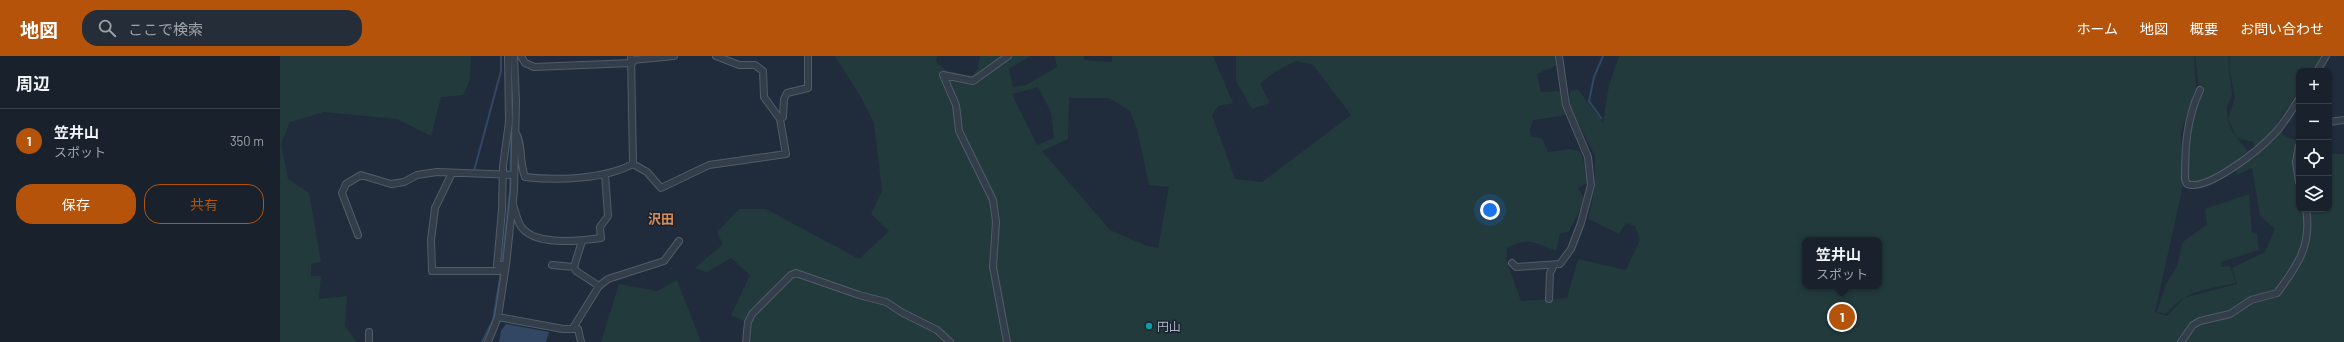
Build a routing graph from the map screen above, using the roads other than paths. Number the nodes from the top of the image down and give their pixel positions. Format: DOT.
graph roads {
  1 [pos="508,56"];
  2 [pos="514,56"];
  3 [pos="521,56"];
  4 [pos="674,56"];
  5 [pos="716,56"];
  6 [pos="808,56"];
  7 [pos="1008,56"];
  8 [pos="1559,56"];
  9 [pos="2326,56"];
  10 [pos="632,60"];
  11 [pos="2319,68"];
  12 [pos="2200,90"];
  13 [pos="2296,104"];
  14 [pos="780,119"];
  15 [pos="2344,120"];
  16 [pos="2332,122"];
  17 [pos="515,130"];
  18 [pos="633,164"];
  19 [pos="452,173"];
  20 [pos="605,174"];
  21 [pos="509,175"];
  22 [pos="513,203"];
  23 [pos="2306,212"];
  24 [pos="358,235"];
  25 [pos="582,241"];
  26 [pos="678,241"];
  27 [pos="1512,263"];
  28 [pos="552,265"];
  29 [pos="1554,265"];
  30 [pos="574,267"];
  31 [pos="503,268"];
  32 [pos="599,286"];
  33 [pos="1549,299"];
  34 [pos="498,317"];
  35 [pos="573,328"];
  36 [pos="369,332"];
  37 [pos="369,342"];
  38 [pos="488,342"];
  39 [pos="581,342"];
  40 [pos="746,342"];
  41 [pos="950,342"];
  42 [pos="1007,342"];
  43 [pos="2181,342"];
  1 -- 21 [label="street"];
  2 -- 17 [label="street"];
  3 -- 10 [label="street"];
  4 -- 10 [label="street"];
  5 -- 14 [label="street"];
  6 -- 14 [label="street"];
  7 -- 42 [label="street"];
  8 -- 29 [label="street"];
  9 -- 11 [label="street"];
  10 -- 18 [label="street"];
  12 -- 13 [label="street"];
  14 -- 18 [label="street"];
  15 -- 16 [label="street"];
  17 -- 20 [label="street"];
  17 -- 21 [label="street"];
  18 -- 20 [label="street"];
  19 -- 21 [label="street"];
  19 -- 24 [label="street"];
  19 -- 31 [label="street"];
  20 -- 25 [label="street"];
  21 -- 22 [label="street"];
  21 -- 31 [label="street"];
  22 -- 25 [label="street"];
  22 -- 31 [label="street"];
  23 -- 43 [label="street"];
  25 -- 30 [label="street"];
  26 -- 32 [label="street"];
  27 -- 29 [label="street"];
  28 -- 30 [label="street"];
  29 -- 33 [label="street"];
  30 -- 32 [label="street"];
  31 -- 34 [label="street"];
  32 -- 35 [label="street"];
  34 -- 35 [label="street"];
  34 -- 38 [label="street"];
  35 -- 39 [label="street"];
  36 -- 37 [label="street"];
  40 -- 41 [label="street"];
}
